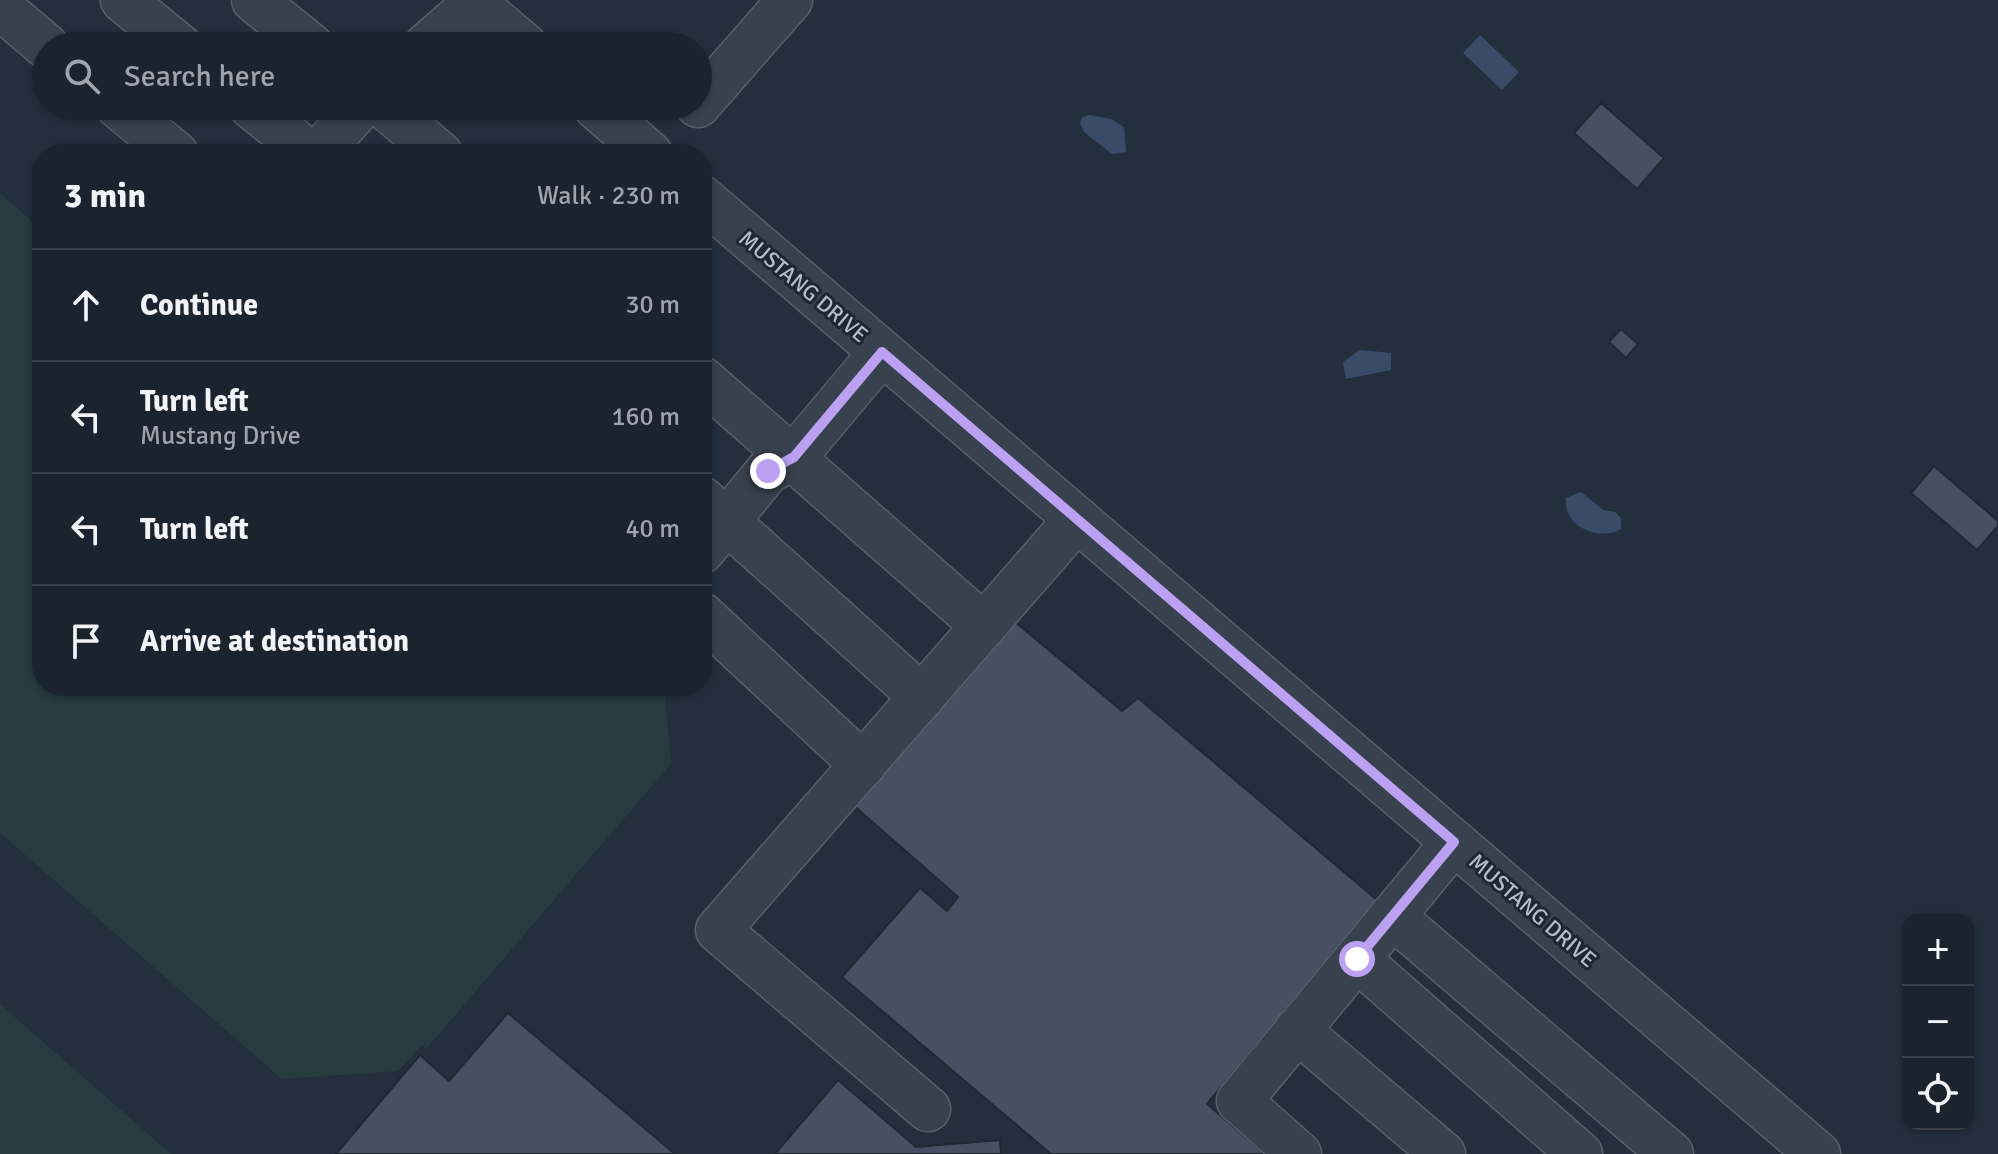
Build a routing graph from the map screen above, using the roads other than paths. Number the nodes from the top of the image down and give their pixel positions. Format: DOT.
graph roads {
  1 [pos="123,0"];
  2 [pos="254,0"];
  3 [pos="790,0"];
  4 [pos="473,1"];
  5 [pos="0,7"];
  6 [pos="162,32"];
  7 [pos="294,32"];
  8 [pos="441,32"];
  9 [pos="509,32"];
  10 [pos="32,34"];
  11 [pos="712,89"];
  12 [pos="135,120"];
  13 [pos="268,120"];
  14 [pos="348,120"];
  15 [pos="400,120"];
  16 [pos="612,120"];
  17 [pos="684,120"];
  18 [pos="164,144"];
  19 [pos="298,144"];
  20 [pos="327,144"];
  21 [pos="428,144"];
  22 [pos="641,144"];
  23 [pos="662,144"];
  24 [pos="712,207"];
  25 [pos="882,352"];
  26 [pos="712,387"];
  27 [pos="794,457"];
  28 [pos="1077,519"];
  29 [pos="712,522"];
  30 [pos="712,526"];
  31 [pos="712,624"];
  32 [pos="984,626"];
  33 [pos="922,697"];
  34 [pos="863,765"];
  35 [pos="1454,842"];
  36 [pos="1392,916"];
  37 [pos="1357,959"];
  38 [pos="1297,1030"];
  39 [pos="928,1109"];
  40 [pos="1299,1154"];
  41 [pos="1443,1154"];
  42 [pos="1580,1154"];
  43 [pos="1671,1154"];
  44 [pos="1818,1154"];
  1 -- 6 [label="street"];
  2 -- 7 [label="street"];
  3 -- 11 [label="street"];
  4 -- 8 [label="street"];
  4 -- 9 [label="street"];
  5 -- 10 [label="street"];
  12 -- 18 [label="street"];
  13 -- 19 [label="street"];
  14 -- 20 [label="street"];
  15 -- 21 [label="street"];
  16 -- 22 [label="street"];
  17 -- 23 [label="street"];
  24 -- 25 [label="street, MUSTANG DRIVE"];
  25 -- 27 [label="street"];
  25 -- 28 [label="street, MUSTANG DRIVE"];
  26 -- 27 [label="street"];
  27 -- 29 [label="street"];
  27 -- 32 [label="street"];
  28 -- 32 [label="street"];
  28 -- 35 [label="street, MUSTANG DRIVE"];
  30 -- 33 [label="street"];
  31 -- 34 [label="street"];
  32 -- 33 [label="street"];
  33 -- 34 [label="street"];
  34 -- 39 [label="street"];
  35 -- 36 [label="street"];
  35 -- 44 [label="street, MUSTANG DRIVE"];
  36 -- 37 [label="street"];
  36 -- 43 [label="street"];
  37 -- 38 [label="street"];
  37 -- 42 [label="street"];
  38 -- 40 [label="street"];
  38 -- 41 [label="street"];
}
